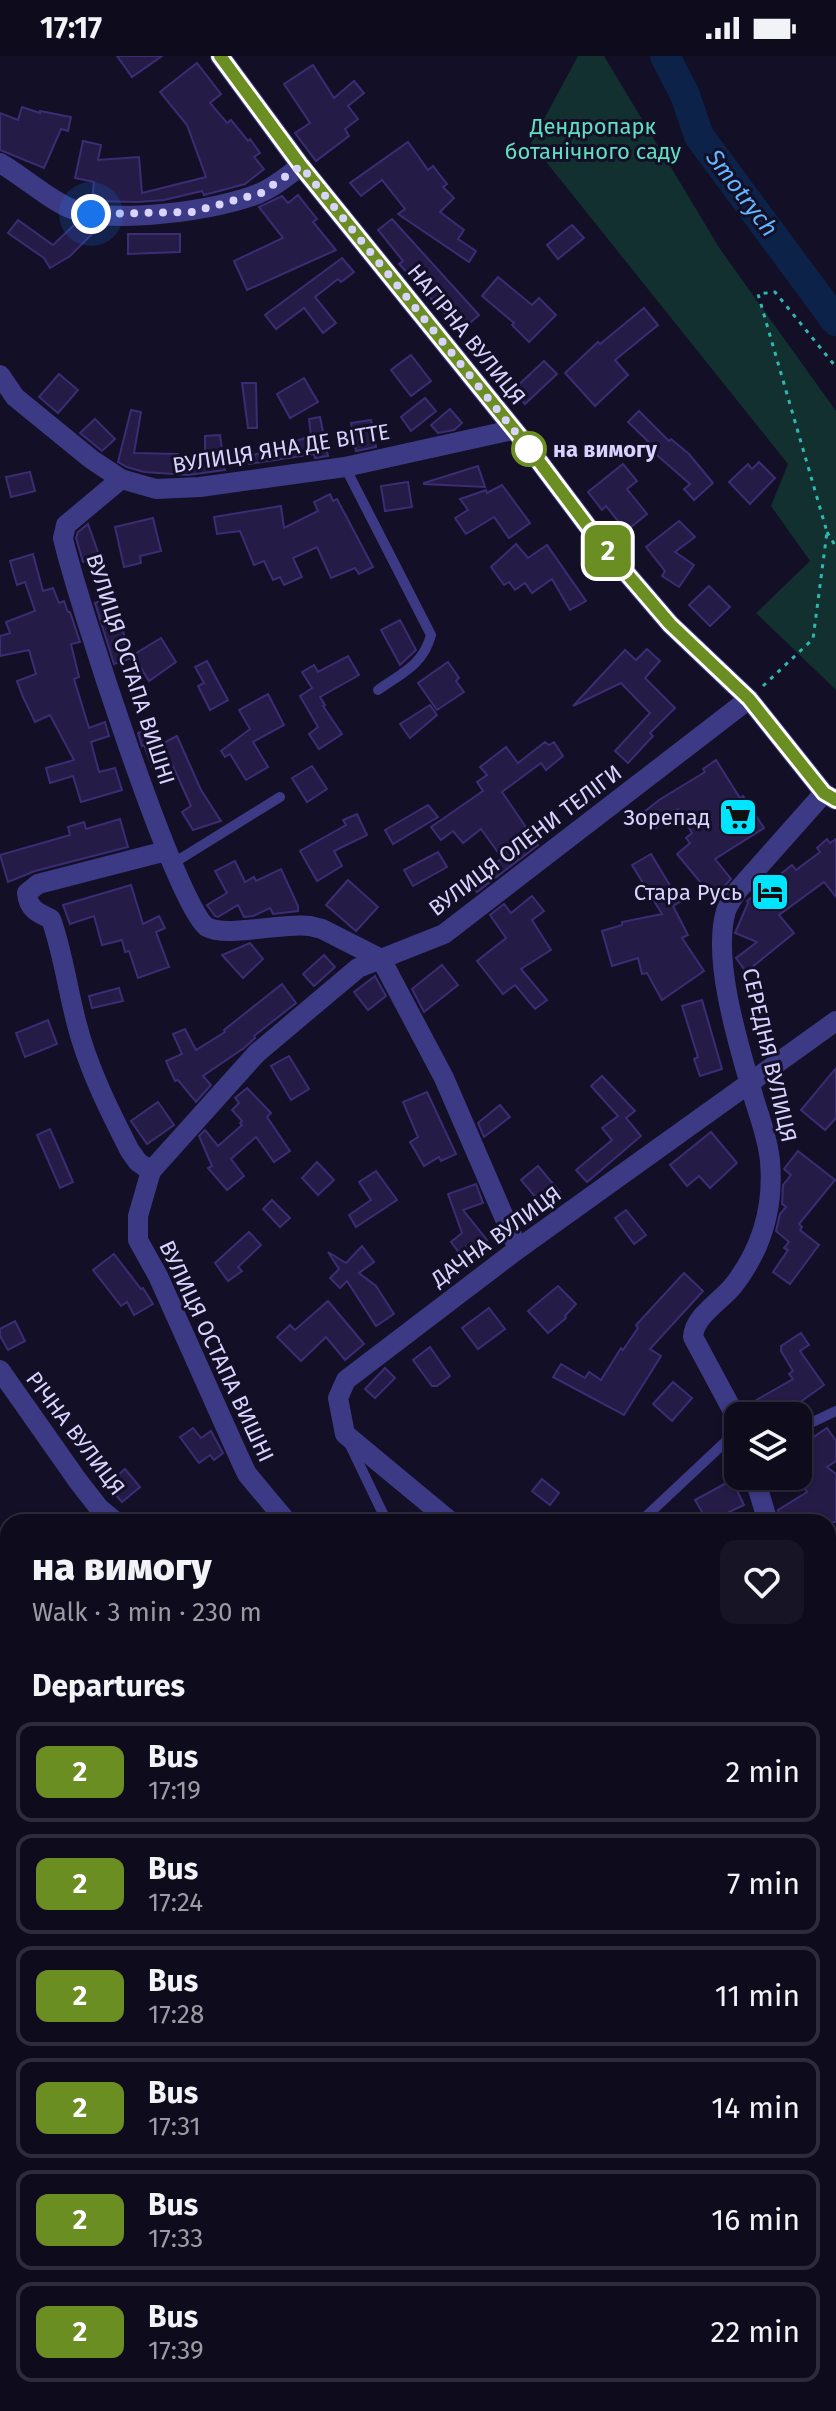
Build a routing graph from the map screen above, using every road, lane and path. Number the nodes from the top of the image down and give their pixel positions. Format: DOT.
graph roads {
  1 [pos="220,56"];
  2 [pos="236,66"];
  3 [pos="0,163"];
  4 [pos="301,166"];
  5 [pos="836,367"];
  6 [pos="0,375"];
  7 [pos="512,430"];
  8 [pos="345,467"];
  9 [pos="121,479"];
  10 [pos="827,532"];
  11 [pos="836,547"];
  12 [pos="378,690"];
  13 [pos="749,699"];
  14 [pos="830,796"];
  15 [pos="280,797"];
  16 [pos="169,857"];
  17 [pos="381,959"];
  18 [pos="836,1021"];
  19 [pos="750,1083"];
  20 [pos="151,1171"];
  21 [pos="518,1249"];
  22 [pos="0,1370"];
  23 [pos="728,1402"];
  24 [pos="836,1411"];
  25 [pos="812,1422"];
  26 [pos="345,1434"];
  27 [pos="724,1440"];
  28 [pos="758,1490"];
  29 [pos="106,1514"];
  30 [pos="280,1514"];
  31 [pos="383,1514"];
  32 [pos="441,1514"];
  33 [pos="648,1514"];
  34 [pos="766,1514"];
  1 -- 2 [label="street, НАГІРНА ВУЛИЦЯ"];
  2 -- 4 [label="street, НАГІРНА ВУЛИЦЯ"];
  3 -- 4 [label="street"];
  4 -- 7 [label="street, НАГІРНА ВУЛИЦЯ"];
  5 -- 10 [label="path"];
  6 -- 9 [label="street, ВУЛИЦЯ ЯНА ДЕ ВІТТЕ"];
  7 -- 8 [label="street, ВУЛИЦЯ ЯНА ДЕ ВІТТЕ"];
  7 -- 13 [label="street, НАГІРНА ВУЛИЦЯ"];
  8 -- 9 [label="street, ВУЛИЦЯ ЯНА ДЕ ВІТТЕ"];
  8 -- 12 [label="lane"];
  9 -- 16 [label="street, ВУЛИЦЯ ОСТАПА ВИШНІ"];
  10 -- 11 [label="path"];
  10 -- 13 [label="path"];
  13 -- 14 [label="street, НАГІРНА ВУЛИЦЯ"];
  13 -- 17 [label="street, ВУЛИЦЯ ОЛЕНИ ТЕЛІГИ"];
  14 -- 19 [label="street, СЕРЕДНЯ ВУЛИЦЯ"];
  15 -- 16 [label="lane"];
  16 -- 17 [label="street, ВУЛИЦЯ ОСТАПА ВИШНІ"];
  16 -- 20 [label="street"];
  17 -- 20 [label="street, ВУЛИЦЯ ОЛЕНИ ТЕЛІГИ"];
  17 -- 21 [label="street"];
  18 -- 19 [label="street, ДАЧНА ВУЛИЦЯ"];
  19 -- 21 [label="street, ДАЧНА ВУЛИЦЯ"];
  19 -- 23 [label="street, СЕРЕДНЯ ВУЛИЦЯ"];
  20 -- 30 [label="street, ВУЛИЦЯ ОСТАПА ВИШНІ"];
  21 -- 26 [label="street, ДАЧНА ВУЛИЦЯ"];
  22 -- 29 [label="street, РІЧНА ВУЛИЦЯ"];
  24 -- 25 [label="lane"];
  26 -- 31 [label="lane"];
  26 -- 32 [label="street"];
  27 -- 33 [label="lane"];
  28 -- 34 [label="street"];
}
